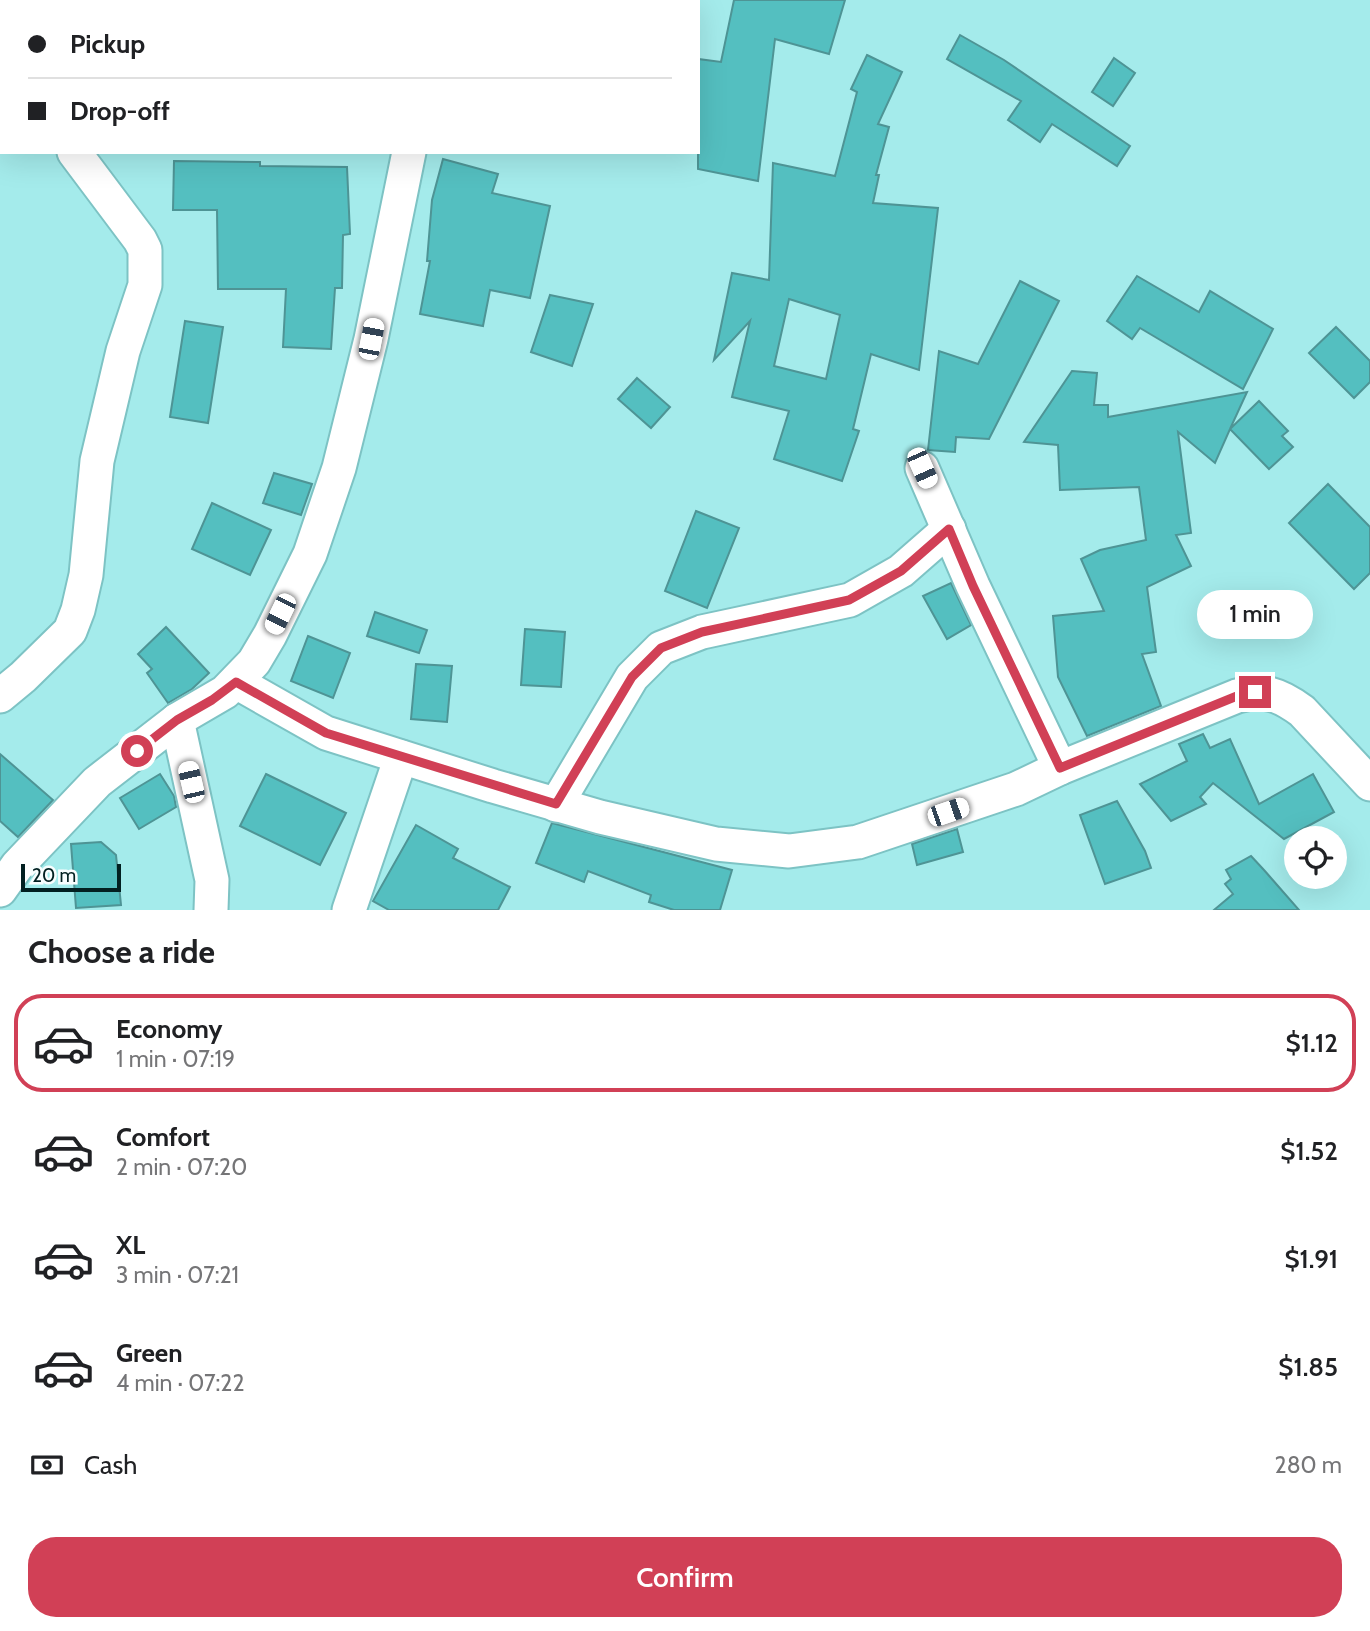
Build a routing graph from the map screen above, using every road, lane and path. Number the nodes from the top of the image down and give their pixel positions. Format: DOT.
graph roads {
  1 [pos="76,154"];
  2 [pos="409,154"];
  3 [pos="922,468"];
  4 [pos="949,529"];
  5 [pos="236,682"];
  6 [pos="0,696"];
  7 [pos="177,720"];
  8 [pos="401,757"];
  9 [pos="1060,768"];
  10 [pos="1370,784"];
  11 [pos="556,804"];
  12 [pos="0,890"];
  13 [pos="211,910"];
  14 [pos="349,910"];
  1 -- 6 [label="street"];
  2 -- 5 [label="street"];
  3 -- 4 [label="street"];
  4 -- 9 [label="street"];
  4 -- 11 [label="street"];
  5 -- 7 [label="street"];
  5 -- 8 [label="street"];
  7 -- 12 [label="street"];
  7 -- 13 [label="street"];
  8 -- 11 [label="street"];
  8 -- 14 [label="street"];
  9 -- 10 [label="street"];
  9 -- 11 [label="street"];
}
